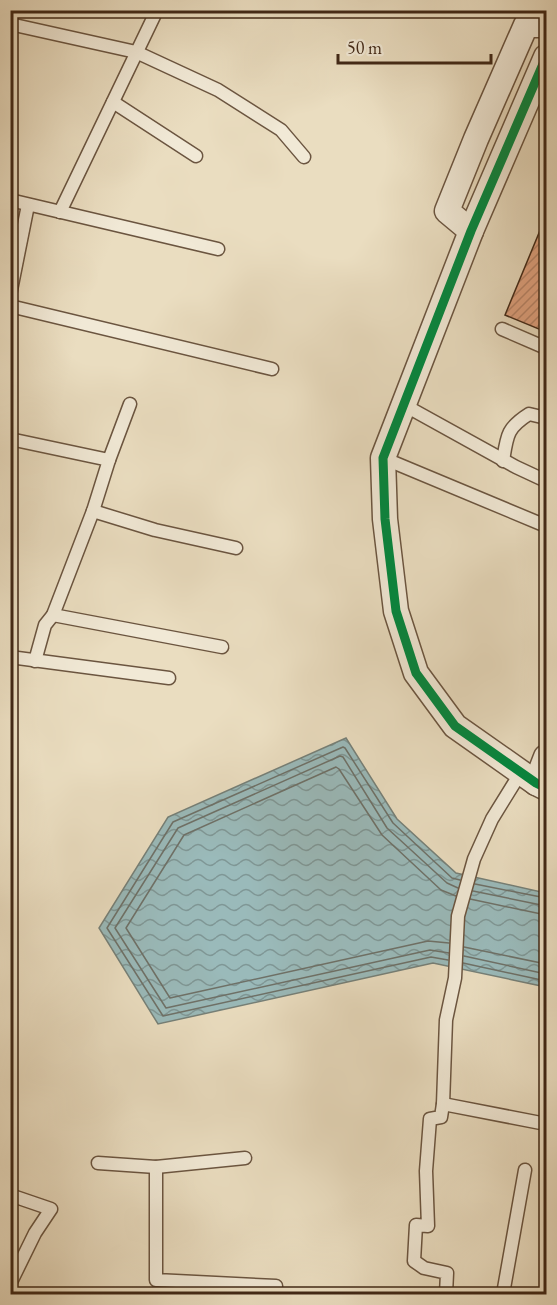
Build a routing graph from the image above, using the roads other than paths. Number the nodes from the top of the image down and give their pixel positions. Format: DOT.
graph roads {
  1 [pos="157,10"];
  2 [pos="10,24"];
  3 [pos="546,25"];
  4 [pos="136,52"];
  5 [pos="546,57"];
  6 [pos="113,102"];
  7 [pos="491,145"];
  8 [pos="196,156"];
  9 [pos="304,157"];
  10 [pos="10,200"];
  11 [pos="28,205"];
  12 [pos="60,212"];
  13 [pos="471,231"];
  14 [pos="219,249"];
  15 [pos="10,295"];
  16 [pos="10,306"];
  17 [pos="502,329"];
  18 [pos="546,348"];
  19 [pos="272,369"];
  20 [pos="130,404"];
  21 [pos="404,405"];
  22 [pos="546,418"];
  23 [pos="10,438"];
  24 [pos="383,458"];
  25 [pos="109,459"];
  26 [pos="503,460"];
  27 [pos="546,481"];
  28 [pos="93,511"];
  29 [pos="546,526"];
  30 [pos="236,548"];
  31 [pos="53,615"];
  32 [pos="222,646"];
  33 [pos="10,657"];
  34 [pos="35,661"];
  35 [pos="169,678"];
  36 [pos="546,757"];
  37 [pos="534,781"];
  38 [pos="443,1104"];
  39 [pos="546,1124"];
  40 [pos="245,1158"];
  41 [pos="98,1163"];
  42 [pos="156,1167"];
  43 [pos="525,1170"];
  44 [pos="10,1195"];
  45 [pos="10,1284"];
  46 [pos="275,1294"];
  47 [pos="446,1294"];
  48 [pos="503,1294"];
  1 -- 4 [label="lane"];
  2 -- 4 [label="lane"];
  3 -- 7 [label="street"];
  4 -- 6 [label="lane"];
  4 -- 9 [label="lane"];
  5 -- 7 [label="street"];
  6 -- 8 [label="lane"];
  6 -- 12 [label="lane"];
  7 -- 13 [label="street"];
  7 -- 13 [label="street"];
  10 -- 11 [label="lane"];
  11 -- 12 [label="lane"];
  11 -- 15 [label="lane"];
  12 -- 14 [label="lane"];
  13 -- 21 [label="street"];
  16 -- 19 [label="lane"];
  17 -- 18 [label="lane"];
  20 -- 25 [label="lane"];
  21 -- 24 [label="street"];
  21 -- 26 [label="lane"];
  22 -- 26 [label="lane"];
  23 -- 25 [label="lane"];
  24 -- 29 [label="lane"];
  24 -- 37 [label="street"];
  25 -- 28 [label="lane"];
  26 -- 27 [label="lane"];
  28 -- 30 [label="lane"];
  28 -- 31 [label="lane"];
  31 -- 32 [label="lane"];
  31 -- 34 [label="lane"];
  33 -- 34 [label="lane"];
  34 -- 35 [label="lane"];
  36 -- 37 [label="street"];
  37 -- 38 [label="lane"];
  38 -- 39 [label="lane"];
  38 -- 47 [label="lane"];
  40 -- 42 [label="lane"];
  41 -- 42 [label="lane"];
  42 -- 46 [label="lane"];
  43 -- 48 [label="lane"];
  44 -- 45 [label="lane"];
}
